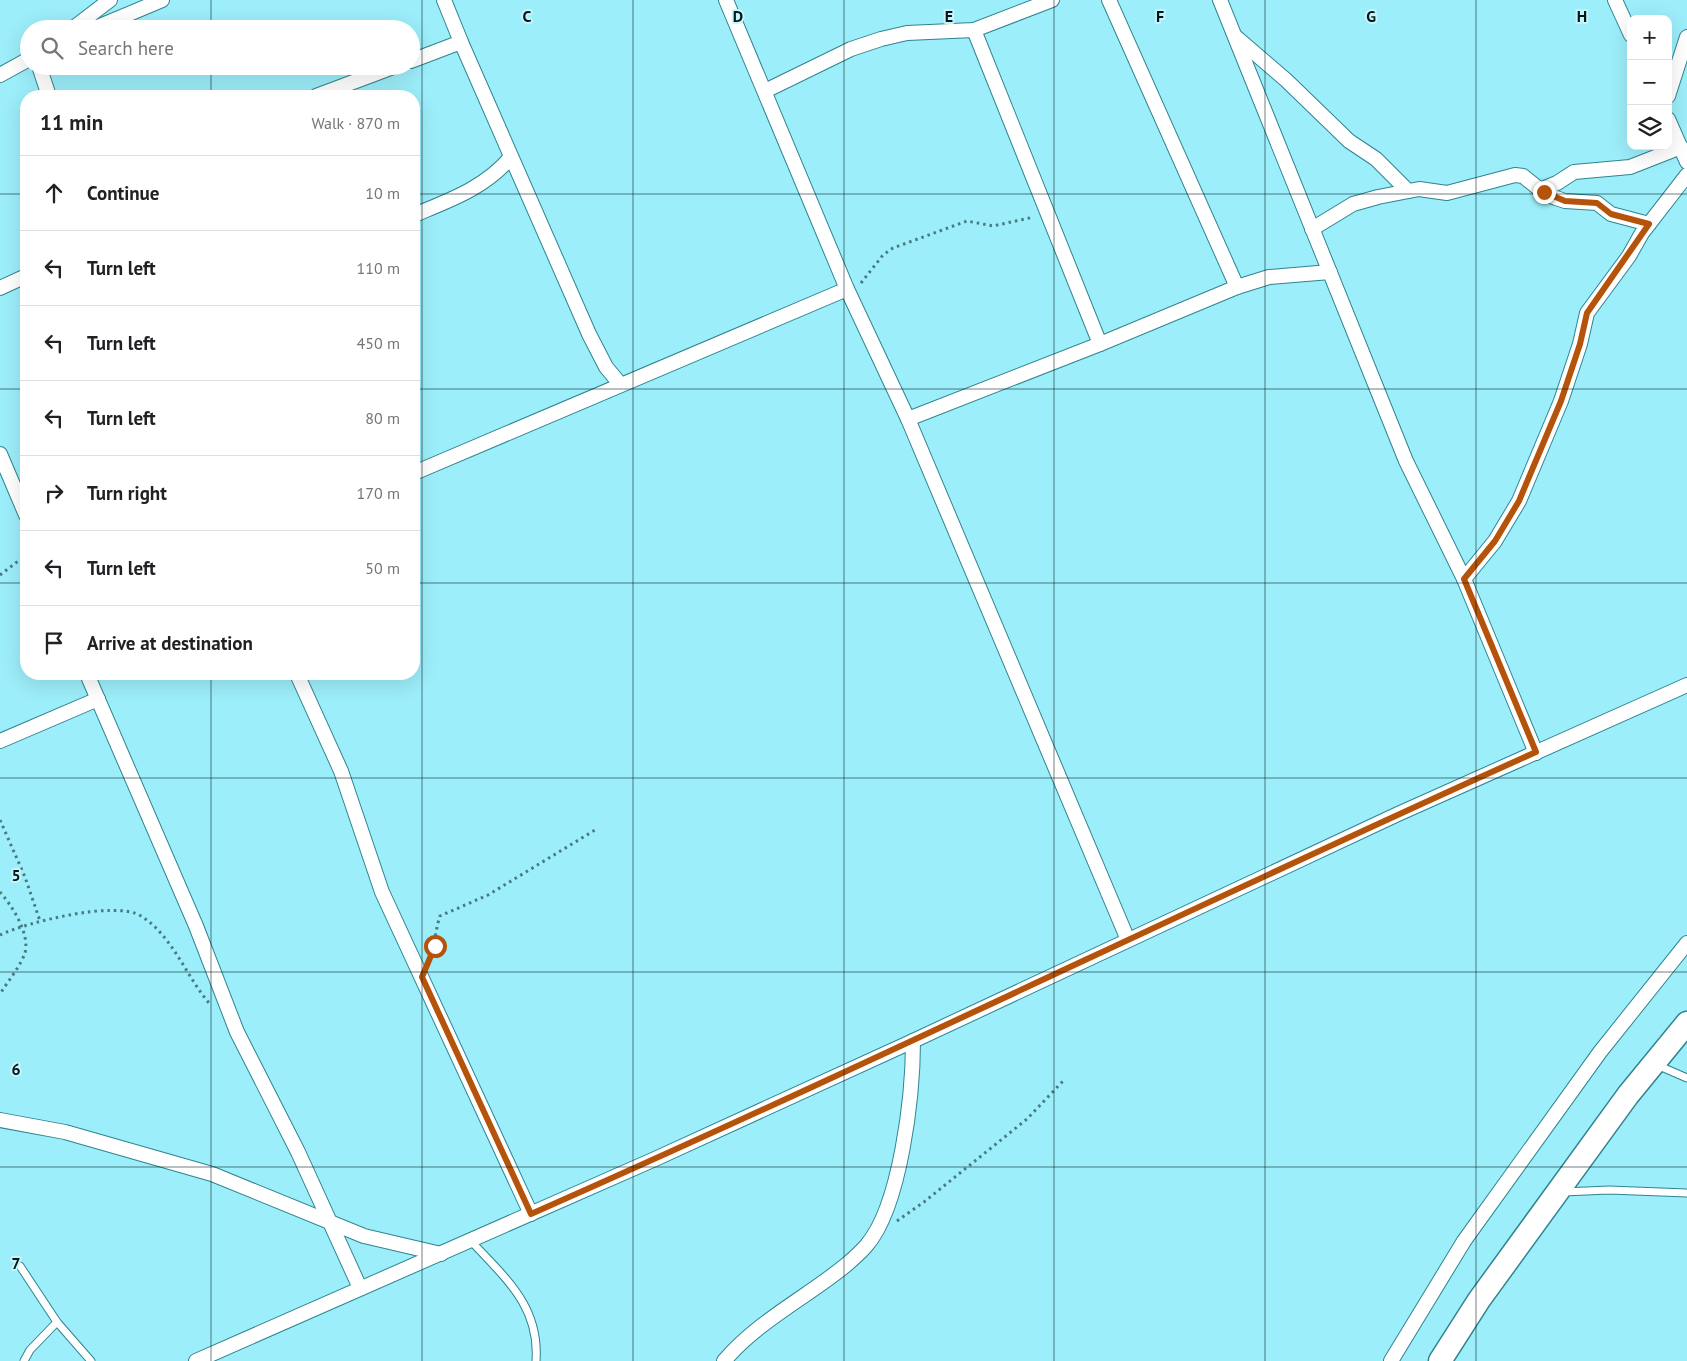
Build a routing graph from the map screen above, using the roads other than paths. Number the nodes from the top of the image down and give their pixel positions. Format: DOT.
graph roads {
  1 [pos="110,0"];
  2 [pos="162,0"];
  3 [pos="444,0"];
  4 [pos="726,0"];
  5 [pos="1052,0"];
  6 [pos="1109,0"];
  7 [pos="1220,0"];
  8 [pos="1615,0"];
  9 [pos="84,20"];
  10 [pos="114,20"];
  11 [pos="1627,26"];
  12 [pos="974,30"];
  13 [pos="1234,36"];
  14 [pos="1687,37"];
  15 [pos="461,42"];
  16 [pos="420,58"];
  17 [pos="20,64"];
  18 [pos="0,75"];
  19 [pos="42,75"];
  20 [pos="372,75"];
  21 [pos="1672,84"];
  22 [pos="47,90"];
  23 [pos="332,90"];
  24 [pos="765,90"];
  25 [pos="1672,128"];
  26 [pos="1681,147"];
  27 [pos="511,157"];
  28 [pos="1687,162"];
  29 [pos="1687,175"];
  30 [pos="1540,190"];
  31 [pos="1408,191"];
  32 [pos="420,212"];
  33 [pos="1649,224"];
  34 [pos="1312,230"];
  35 [pos="1330,272"];
  36 [pos="20,279"];
  37 [pos="1237,286"];
  38 [pos="0,288"];
  39 [pos="849,293"];
  40 [pos="1100,344"];
  41 [pos="620,384"];
  42 [pos="908,419"];
  43 [pos="0,454"];
  44 [pos="420,469"];
  45 [pos="20,500"];
  46 [pos="1464,579"];
  47 [pos="90,680"];
  48 [pos="300,680"];
  49 [pos="1687,685"];
  50 [pos="98,699"];
  51 [pos="0,741"];
  52 [pos="1536,752"];
  53 [pos="1128,940"];
  54 [pos="1687,943"];
  55 [pos="1687,1023"];
  56 [pos="913,1041"];
  57 [pos="1654,1063"];
  58 [pos="1687,1078"];
  59 [pos="0,1120"];
  60 [pos="1558,1192"];
  61 [pos="1687,1193"];
  62 [pos="531,1214"];
  63 [pos="330,1221"];
  64 [pos="471,1241"];
  65 [pos="441,1254"];
  66 [pos="20,1266"];
  67 [pos="360,1288"];
  68 [pos="57,1322"];
  69 [pos="24,1361"];
  70 [pos="91,1361"];
  71 [pos="196,1361"];
  72 [pos="536,1361"];
  73 [pos="724,1361"];
  74 [pos="1391,1361"];
  75 [pos="1440,1361"];
  1 -- 9 [label="street"];
  2 -- 10 [label="street"];
  3 -- 15 [label="street"];
  4 -- 24 [label="street"];
  5 -- 12 [label="street"];
  6 -- 37 [label="street"];
  7 -- 13 [label="street"];
  8 -- 11 [label="street"];
  12 -- 24 [label="street"];
  12 -- 40 [label="street"];
  13 -- 31 [label="street"];
  13 -- 34 [label="street"];
  14 -- 21 [label="street"];
  15 -- 16 [label="street"];
  15 -- 27 [label="street"];
  17 -- 18 [label="street"];
  19 -- 22 [label="street"];
  20 -- 23 [label="street"];
  24 -- 39 [label="street"];
  25 -- 26 [label="street"];
  26 -- 28 [label="street"];
  26 -- 30 [label="street"];
  27 -- 32 [label="street"];
  27 -- 41 [label="street"];
  29 -- 33 [label="street"];
  30 -- 31 [label="street"];
  30 -- 33 [label="street"];
  31 -- 34 [label="street"];
  33 -- 46 [label="street"];
  34 -- 35 [label="street"];
  35 -- 37 [label="street"];
  35 -- 46 [label="street"];
  36 -- 38 [label="street"];
  37 -- 40 [label="street"];
  39 -- 41 [label="street"];
  39 -- 42 [label="street"];
  40 -- 42 [label="street"];
  41 -- 44 [label="street"];
  42 -- 53 [label="street"];
  43 -- 45 [label="street"];
  46 -- 52 [label="street"];
  47 -- 50 [label="street"];
  48 -- 62 [label="street"];
  49 -- 52 [label="street"];
  50 -- 51 [label="street"];
  50 -- 63 [label="street"];
  52 -- 53 [label="street"];
  53 -- 56 [label="street"];
  54 -- 74 [label="street"];
  55 -- 57 [label="highway"];
  56 -- 62 [label="street"];
  56 -- 73 [label="street"];
  57 -- 58 [label="lane"];
  57 -- 60 [label="highway"];
  59 -- 63 [label="street"];
  60 -- 61 [label="lane"];
  60 -- 75 [label="highway"];
  62 -- 64 [label="street"];
  63 -- 65 [label="street"];
  63 -- 67 [label="street"];
  64 -- 65 [label="street"];
  64 -- 72 [label="lane"];
  65 -- 67 [label="street"];
  66 -- 68 [label="lane"];
  67 -- 71 [label="street"];
  68 -- 69 [label="lane"];
  68 -- 70 [label="lane"];
}
